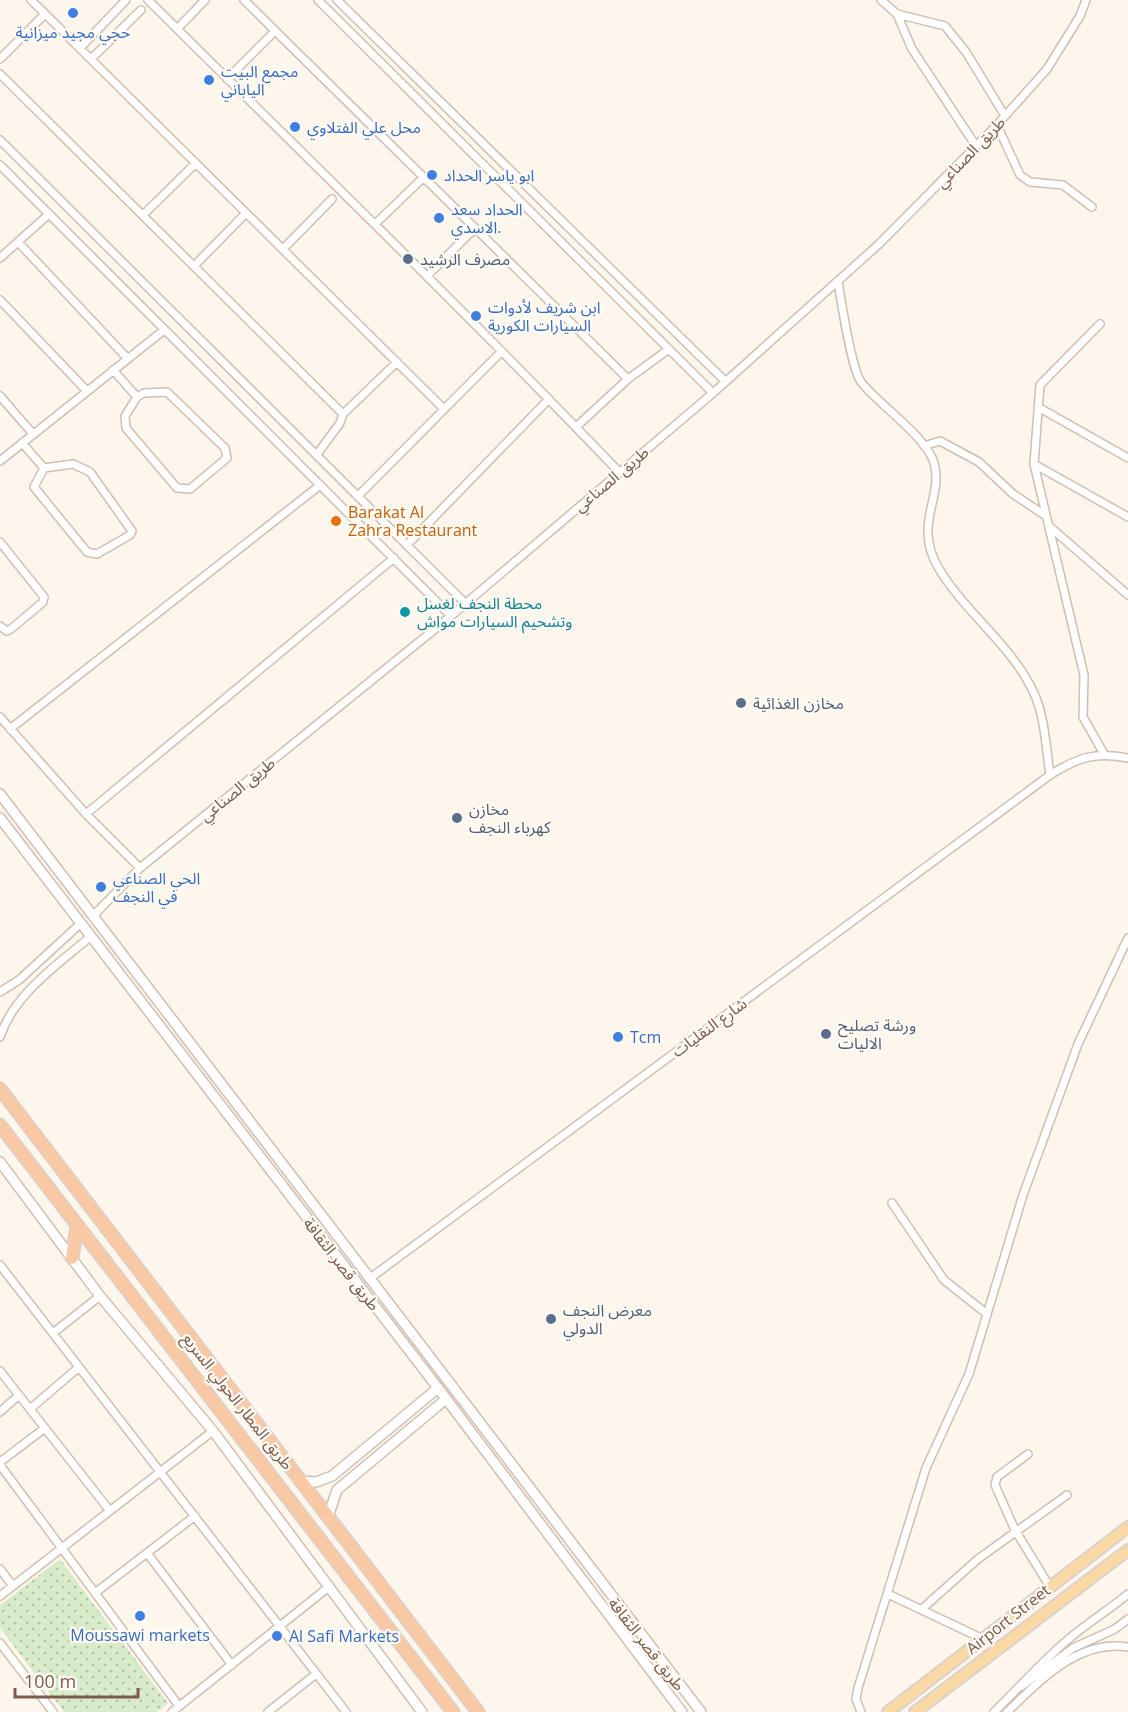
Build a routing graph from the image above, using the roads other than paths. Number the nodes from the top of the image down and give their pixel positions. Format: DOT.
graph roads {
  1 [pos="31,0"];
  2 [pos="126,0"];
  3 [pos="148,0"];
  4 [pos="205,0"];
  5 [pos="244,0"];
  6 [pos="318,0"];
  7 [pos="337,0"];
  8 [pos="881,0"];
  9 [pos="1086,0"];
  10 [pos="141,10"];
  11 [pos="45,14"];
  12 [pos="897,14"];
  13 [pos="177,29"];
  14 [pos="275,31"];
  15 [pos="80,48"];
  16 [pos="0,59"];
  17 [pos="91,59"];
  18 [pos="0,74"];
  19 [pos="227,79"];
  20 [pos="448,109"];
  21 [pos="1005,116"];
  22 [pos="437,118"];
  23 [pos="997,125"];
  24 [pos="0,140"];
  25 [pos="976,146"];
  26 [pos="196,163"];
  27 [pos="0,165"];
  28 [pos="424,177"];
  29 [pos="332,199"];
  30 [pos="1092,207"];
  31 [pos="246,213"];
  32 [pos="49,214"];
  33 [pos="143,215"];
  34 [pos="375,224"];
  35 [pos="474,229"];
  36 [pos="18,242"];
  37 [pos="283,249"];
  38 [pos="593,251"];
  39 [pos="0,258"];
  40 [pos="582,263"];
  41 [pos="195,265"];
  42 [pos="428,275"];
  43 [pos="837,281"];
  44 [pos="0,300"];
  45 [pos="1100,324"];
  46 [pos="164,330"];
  47 [pos="669,349"];
  48 [pos="500,352"];
  49 [pos="128,359"];
  50 [pos="397,362"];
  51 [pos="113,370"];
  52 [pos="628,379"];
  53 [pos="724,381"];
  54 [pos="87,392"];
  55 [pos="713,393"];
  56 [pos="0,396"];
  57 [pos="137,397"];
  58 [pos="549,399"];
  59 [pos="1038,407"];
  60 [pos="443,408"];
  61 [pos="343,414"];
  62 [pos="576,427"];
  63 [pos="33,434"];
  64 [pos="22,443"];
  65 [pos="924,446"];
  66 [pos="318,453"];
  67 [pos="1128,458"];
  68 [pos="0,461"];
  69 [pos="1034,464"];
  70 [pos="44,468"];
  71 [pos="619,472"];
  72 [pos="319,486"];
  73 [pos="359,495"];
  74 [pos="1046,516"];
  75 [pos="1128,517"];
  76 [pos="1048,525"];
  77 [pos="0,542"];
  78 [pos="407,544"];
  79 [pos="394,558"];
  80 [pos="1128,595"];
  81 [pos="465,603"];
  82 [pos="451,616"];
  83 [pos="0,626"];
  84 [pos="0,717"];
  85 [pos="10,729"];
  86 [pos="1104,754"];
  87 [pos="1128,758"];
  88 [pos="1050,776"];
  89 [pos="0,794"];
  90 [pos="86,813"];
  91 [pos="0,818"];
  92 [pos="140,868"];
  93 [pos="75,892"];
  94 [pos="63,901"];
  95 [pos="93,916"];
  96 [pos="80,924"];
  97 [pos="90,937"];
  98 [pos="1128,938"];
  99 [pos="0,992"];
  100 [pos="173,1021"];
  101 [pos="162,1031"];
  102 [pos="0,1037"];
  103 [pos="0,1089"];
  104 [pos="0,1125"];
  105 [pos="0,1162"];
  106 [pos="892,1203"];
  107 [pos="77,1226"];
  108 [pos="72,1258"];
  109 [pos="0,1265"];
  110 [pos="3,1275"];
  111 [pos="369,1280"];
  112 [pos="100,1296"];
  113 [pos="987,1314"];
  114 [pos="53,1333"];
  115 [pos="80,1367"];
  116 [pos="0,1371"];
  117 [pos="438,1388"];
  118 [pos="19,1395"];
  119 [pos="446,1399"];
  120 [pos="30,1409"];
  121 [pos="0,1412"];
  122 [pos="45,1428"];
  123 [pos="213,1431"];
  124 [pos="266,1437"];
  125 [pos="247,1446"];
  126 [pos="1028,1454"];
  127 [pos="0,1463"];
  128 [pos="160,1472"];
  129 [pos="296,1476"];
  130 [pos="325,1480"];
  131 [pos="275,1483"];
  132 [pos="337,1490"];
  133 [pos="1067,1495"];
  134 [pos="110,1511"];
  135 [pos="195,1516"];
  136 [pos="328,1517"];
  137 [pos="1128,1527"];
  138 [pos="1015,1530"];
  139 [pos="62,1548"];
  140 [pos="1128,1550"];
  141 [pos="147,1553"];
  142 [pos="0,1569"];
  143 [pos="13,1586"];
  144 [pos="330,1586"];
  145 [pos="1050,1587"];
  146 [pos="95,1593"];
  147 [pos="888,1594"];
  148 [pos="1128,1594"];
  149 [pos="0,1596"];
  150 [pos="922,1609"];
  151 [pos="1128,1619"];
  152 [pos="1089,1625"];
  153 [pos="280,1627"];
  154 [pos="994,1630"];
  155 [pos="1096,1637"];
  156 [pos="983,1639"];
  157 [pos="0,1643"];
  158 [pos="1005,1644"];
  159 [pos="1126,1645"];
  160 [pos="965,1652"];
  161 [pos="232,1665"];
  162 [pos="978,1665"];
  163 [pos="316,1674"];
  164 [pos="1020,1687"];
  165 [pos="179,1706"];
  166 [pos="53,1712"];
  167 [pos="172,1712"];
  168 [pos="268,1712"];
  169 [pos="346,1712"];
  170 [pos="422,1712"];
  171 [pos="453,1712"];
  172 [pos="478,1712"];
  173 [pos="682,1712"];
  174 [pos="701,1712"];
  175 [pos="861,1712"];
  176 [pos="888,1712"];
  177 [pos="915,1712"];
  178 [pos="994,1712"];
  179 [pos="1008,1712"];
  1 -- 11 [label="street"];
  2 -- 15 [label="street"];
  3 -- 13 [label="street"];
  4 -- 13 [label="street"];
  5 -- 14 [label="street"];
  6 -- 22 [label="street"];
  7 -- 20 [label="street"];
  8 -- 12 [label="street"];
  9 -- 21 [label="street, طريق الصناعي"];
  10 -- 17 [label="street"];
  11 -- 15 [label="street"];
  11 -- 16 [label="street"];
  12 -- 21 [label="street"];
  12 -- 25 [label="street"];
  13 -- 19 [label="street"];
  14 -- 19 [label="street"];
  14 -- 28 [label="street"];
  15 -- 17 [label="street"];
  17 -- 26 [label="street"];
  18 -- 33 [label="street"];
  19 -- 34 [label="street"];
  20 -- 22 [label="street"];
  20 -- 38 [label="street"];
  21 -- 23 [label="street, طريق الصناعي"];
  22 -- 40 [label="street"];
  23 -- 25 [label="street, طريق الصناعي"];
  23 -- 30 [label="street"];
  24 -- 66 [label="street"];
  25 -- 43 [label="street, طريق الصناعي"];
  26 -- 31 [label="street"];
  26 -- 33 [label="street"];
  27 -- 32 [label="street"];
  28 -- 34 [label="street"];
  28 -- 35 [label="street"];
  29 -- 37 [label="street"];
  31 -- 37 [label="street"];
  31 -- 41 [label="street"];
  32 -- 36 [label="street"];
  32 -- 46 [label="street"];
  33 -- 41 [label="street"];
  34 -- 42 [label="street"];
  35 -- 42 [label="street"];
  35 -- 52 [label="street"];
  36 -- 39 [label="street"];
  36 -- 49 [label="street"];
  37 -- 50 [label="street"];
  38 -- 40 [label="street"];
  38 -- 53 [label="street"];
  40 -- 47 [label="street"];
  41 -- 61 [label="street"];
  42 -- 48 [label="street"];
  43 -- 53 [label="street, طريق الصناعي"];
  43 -- 65 [label="street"];
  44 -- 54 [label="street"];
  45 -- 59 [label="street"];
  46 -- 49 [label="street"];
  46 -- 72 [label="street"];
  47 -- 52 [label="street"];
  47 -- 55 [label="street"];
  48 -- 58 [label="street"];
  48 -- 60 [label="street"];
  49 -- 51 [label="street"];
  50 -- 60 [label="street"];
  50 -- 61 [label="street"];
  51 -- 54 [label="street"];
  51 -- 57 [label="street"];
  52 -- 62 [label="street"];
  53 -- 55 [label="street, طريق الصناعي"];
  54 -- 63 [label="street"];
  55 -- 71 [label="street, طريق الصناعي"];
  56 -- 63 [label="street"];
  57 -- 57 [label="street"];
  58 -- 62 [label="street"];
  58 -- 78 [label="street"];
  59 -- 67 [label="street"];
  59 -- 69 [label="street"];
  60 -- 73 [label="street"];
  61 -- 66 [label="street"];
  62 -- 71 [label="street"];
  63 -- 64 [label="street"];
  64 -- 68 [label="street"];
  64 -- 70 [label="street"];
  65 -- 74 [label="street"];
  65 -- 88 [label="street"];
  66 -- 73 [label="street"];
  69 -- 74 [label="street"];
  69 -- 75 [label="street"];
  70 -- 70 [label="street"];
  71 -- 81 [label="street, طريق الصناعي"];
  72 -- 79 [label="street"];
  72 -- 85 [label="street"];
  73 -- 78 [label="street"];
  74 -- 76 [label="street"];
  76 -- 80 [label="street"];
  76 -- 86 [label="street"];
  77 -- 83 [label="street"];
  78 -- 81 [label="street"];
  79 -- 82 [label="street"];
  79 -- 90 [label="street"];
  81 -- 82 [label="street, طريق الصناعي"];
  82 -- 92 [label="street, طريق الصناعي"];
  84 -- 85 [label="street"];
  85 -- 90 [label="street"];
  86 -- 87 [label="street"];
  86 -- 88 [label="street, شارع النقليات"];
  88 -- 111 [label="street, شارع النقليات"];
  89 -- 93 [label="street, طريق قصر الثقافة"];
  90 -- 92 [label="street"];
  91 -- 94 [label="street, طريق قصر الثقافة"];
  92 -- 95 [label="street, طريق الصناعي"];
  93 -- 94 [label="street"];
  93 -- 95 [label="street, طريق قصر الثقافة"];
  94 -- 96 [label="street, طريق قصر الثقافة"];
  95 -- 100 [label="street, طريق قصر الثقافة"];
  96 -- 97 [label="street, طريق قصر الثقافة"];
  96 -- 99 [label="street"];
  97 -- 101 [label="street, طريق قصر الثقافة"];
  97 -- 102 [label="street"];
  98 -- 113 [label="street"];
  100 -- 101 [label="street"];
  100 -- 111 [label="street, طريق قصر الثقافة"];
  101 -- 117 [label="street, طريق قصر الثقافة"];
  103 -- 124 [label="highway, طريق المطار الحولي السريع"];
  104 -- 107 [label="highway, طريق المطار الحولي السريع"];
  105 -- 108 [label="street"];
  106 -- 113 [label="street"];
  107 -- 108 [label="highway"];
  107 -- 125 [label="highway, طريق المطار الحولي السريع"];
  108 -- 112 [label="street"];
  109 -- 110 [label="street"];
  110 -- 114 [label="street"];
  111 -- 174 [label="street, طريق قصر الثقافة"];
  112 -- 114 [label="street"];
  112 -- 123 [label="street"];
  113 -- 147 [label="street"];
  114 -- 115 [label="street"];
  115 -- 120 [label="street"];
  115 -- 128 [label="street"];
  116 -- 118 [label="street"];
  117 -- 119 [label="street, طريق قصر الثقافة"];
  117 -- 130 [label="street"];
  118 -- 120 [label="street"];
  118 -- 121 [label="street"];
  119 -- 132 [label="street"];
  119 -- 173 [label="street, طريق قصر الثقافة"];
  120 -- 122 [label="street"];
  122 -- 127 [label="street"];
  122 -- 134 [label="street"];
  123 -- 128 [label="street"];
  123 -- 144 [label="street"];
  124 -- 125 [label="highway"];
  124 -- 129 [label="highway, طريق المطار الحولي السريع"];
  125 -- 131 [label="highway, طريق المطار الحولي السريع"];
  126 -- 138 [label="street"];
  127 -- 139 [label="street"];
  128 -- 134 [label="street"];
  128 -- 135 [label="street"];
  129 -- 130 [label="street"];
  129 -- 131 [label="highway"];
  129 -- 136 [label="highway, طريق المطار الحولي السريع"];
  130 -- 132 [label="street"];
  131 -- 171 [label="highway, طريق المطار الحولي السريع"];
  132 -- 136 [label="street"];
  133 -- 138 [label="street"];
  134 -- 139 [label="street"];
  135 -- 141 [label="street"];
  135 -- 153 [label="street"];
  136 -- 172 [label="highway, طريق المطار الحولي السريع"];
  137 -- 145 [label="main road, Airport Street"];
  138 -- 145 [label="street"];
  138 -- 150 [label="street"];
  139 -- 143 [label="street"];
  139 -- 146 [label="street"];
  140 -- 158 [label="main road, Airport Street"];
  141 -- 146 [label="street"];
  141 -- 161 [label="street"];
  142 -- 143 [label="street"];
  143 -- 149 [label="street"];
  144 -- 153 [label="street"];
  144 -- 170 [label="street"];
  145 -- 154 [label="main road, Airport Street"];
  146 -- 165 [label="street"];
  147 -- 150 [label="street"];
  147 -- 175 [label="street"];
  148 -- 152 [label="street"];
  150 -- 156 [label="street"];
  151 -- 155 [label="street"];
  152 -- 155 [label="street"];
  152 -- 164 [label="street"];
  153 -- 161 [label="street"];
  153 -- 163 [label="street"];
  154 -- 156 [label="main road, Airport Street"];
  154 -- 158 [label="main road"];
  155 -- 164 [label="street"];
  156 -- 160 [label="main road, Airport Street"];
  157 -- 166 [label="street"];
  158 -- 162 [label="main road, Airport Street"];
  159 -- 179 [label="street"];
  160 -- 162 [label="main road"];
  160 -- 176 [label="main road, Airport Street"];
  161 -- 165 [label="street"];
  162 -- 177 [label="main road, Airport Street"];
  163 -- 168 [label="street"];
  163 -- 169 [label="street"];
  164 -- 178 [label="street"];
  165 -- 167 [label="street"];
}
